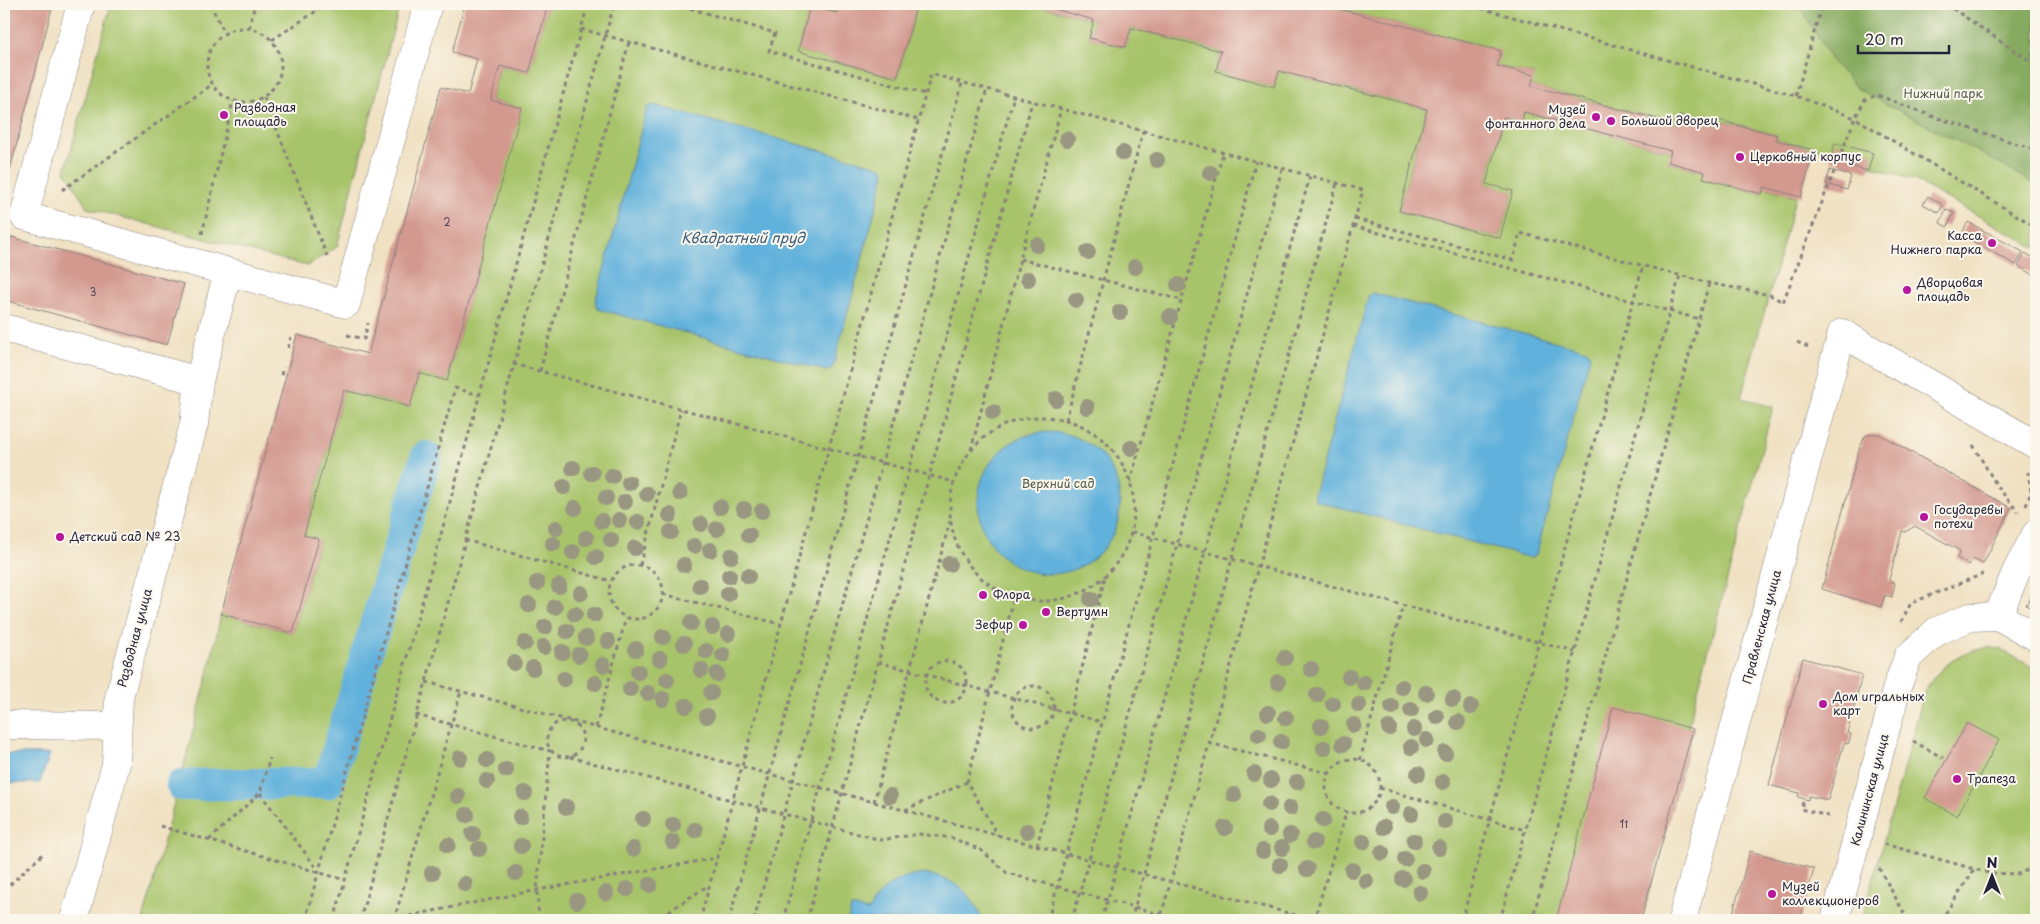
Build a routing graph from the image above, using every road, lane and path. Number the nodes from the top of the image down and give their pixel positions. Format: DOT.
graph roads {
  1 [pos="81,4"];
  2 [pos="210,4"];
  3 [pos="255,4"];
  4 [pos="327,4"];
  5 [pos="428,4"];
  6 [pos="588,4"];
  7 [pos="614,4"];
  8 [pos="675,4"];
  9 [pos="1466,4"];
  10 [pos="1822,4"];
  11 [pos="1946,4"];
  12 [pos="249,28"];
  13 [pos="581,29"];
  14 [pos="224,33"];
  15 [pos="605,36"];
  16 [pos="272,40"];
  17 [pos="629,42"];
  18 [pos="2036,65"];
  19 [pos="962,82"];
  20 [pos="212,84"];
  21 [pos="987,89"];
  22 [pos="926,94"];
  23 [pos="1014,96"];
  24 [pos="1796,96"];
  25 [pos="264,97"];
  26 [pos="233,101"];
  27 [pos="1032,102"];
  28 [pos="1061,110"];
  29 [pos="1855,118"];
  30 [pos="919,120"];
  31 [pos="1143,131"];
  32 [pos="2036,150"];
  33 [pos="1223,153"];
  34 [pos="1256,161"];
  35 [pos="1282,168"];
  36 [pos="1310,176"];
  37 [pos="1336,183"];
  38 [pos="70,184"];
  39 [pos="1355,220"];
  40 [pos="1353,226"];
  41 [pos="2036,227"];
  42 [pos="201,237"];
  43 [pos="326,255"];
  44 [pos="1020,259"];
  45 [pos="1643,265"];
  46 [pos="228,272"];
  47 [pos="1680,275"];
  48 [pos="1103,280"];
  49 [pos="1709,283"];
  50 [pos="1182,300"];
  51 [pos="1633,302"];
  52 [pos="1670,312"];
  53 [pos="1699,319"];
  54 [pos="4,328"];
  55 [pos="291,337"];
  56 [pos="1797,342"];
  57 [pos="288,348"];
  58 [pos="1834,360"];
  59 [pos="514,364"];
  60 [pos="283,367"];
  61 [pos="203,369"];
  62 [pos="540,371"];
  63 [pos="281,375"];
  64 [pos="480,395"];
  65 [pos="681,409"];
  66 [pos="1066,420"];
  67 [pos="1972,438"];
  68 [pos="828,449"];
  69 [pos="971,450"];
  70 [pos="2030,455"];
  71 [pos="858,456"];
  72 [pos="882,463"];
  73 [pos="909,470"];
  74 [pos="929,476"];
  75 [pos="954,482"];
  76 [pos="1130,482"];
  77 [pos="951,520"];
  78 [pos="1132,532"];
  79 [pos="2036,534"];
  80 [pos="1153,538"];
  81 [pos="465,540"];
  82 [pos="1177,544"];
  83 [pos="1205,552"];
  84 [pos="1232,559"];
  85 [pos="640,565"];
  86 [pos="1259,566"];
  87 [pos="1988,572"];
  88 [pos="1105,576"];
  89 [pos="611,581"];
  90 [pos="663,594"];
  91 [pos="1014,597"];
  92 [pos="1403,606"];
  93 [pos="1998,616"];
  94 [pos="1904,617"];
  95 [pos="626,618"];
  96 [pos="780,624"];
  97 [pos="2036,637"];
  98 [pos="1539,642"];
  99 [pos="1575,652"];
  100 [pos="878,662"];
  101 [pos="910,671"];
  102 [pos="926,675"];
  103 [pos="426,682"];
  104 [pos="967,686"];
  105 [pos="461,691"];
  106 [pos="991,692"];
  107 [pos="1013,698"];
  108 [pos="1054,709"];
  109 [pos="1070,714"];
  110 [pos="416,715"];
  111 [pos="570,720"];
  112 [pos="1102,722"];
  113 [pos="4,725"];
  114 [pos="450,725"];
  115 [pos="117,726"];
  116 [pos="596,727"];
  117 [pos="1907,737"];
  118 [pos="1209,743"];
  119 [pos="550,750"];
  120 [pos="570,757"];
  121 [pos="270,758"];
  122 [pos="1943,758"];
  123 [pos="1360,760"];
  124 [pos="742,767"];
  125 [pos="770,774"];
  126 [pos="1328,774"];
  127 [pos="794,781"];
  128 [pos="967,782"];
  129 [pos="820,788"];
  130 [pos="1380,788"];
  131 [pos="260,793"];
  132 [pos="842,794"];
  133 [pos="732,800"];
  134 [pos="874,802"];
  135 [pos="1803,802"];
  136 [pos="760,808"];
  137 [pos="904,811"];
  138 [pos="1346,813"];
  139 [pos="784,814"];
  140 [pos="1490,819"];
  141 [pos="1841,819"];
  142 [pos="811,821"];
  143 [pos="160,826"];
  144 [pos="833,828"];
  145 [pos="1525,830"];
  146 [pos="998,836"];
  147 [pos="209,840"];
  148 [pos="1879,842"];
  149 [pos="1037,846"];
  150 [pos="45,852"];
  151 [pos="1066,854"];
  152 [pos="717,858"];
  153 [pos="1089,860"];
  154 [pos="1874,860"];
  155 [pos="2036,866"];
  156 [pos="1117,868"];
  157 [pos="1974,870"];
  158 [pos="318,871"];
  159 [pos="1144,875"];
  160 [pos="345,880"];
  161 [pos="1170,882"];
  162 [pos="710,884"];
  163 [pos="1057,886"];
  164 [pos="4,890"];
  165 [pos="537,890"];
  166 [pos="1080,893"];
  167 [pos="1108,900"];
  168 [pos="1135,907"];
  169 [pos="1162,914"];
  170 [pos="74,920"];
  171 [pos="305,920"];
  172 [pos="334,920"];
  173 [pos="360,920"];
  174 [pos="394,920"];
  175 [pos="539,920"];
  176 [pos="655,920"];
  177 [pos="700,920"];
  178 [pos="729,920"];
  179 [pos="754,920"];
  180 [pos="783,920"];
  181 [pos="807,920"];
  182 [pos="1048,920"];
  183 [pos="1072,920"];
  184 [pos="1102,920"];
  185 [pos="1131,920"];
  186 [pos="1160,920"];
  187 [pos="1182,920"];
  188 [pos="1314,920"];
  189 [pos="1462,920"];
  190 [pos="1500,920"];
  191 [pos="1532,920"];
  192 [pos="1682,920"];
  193 [pos="1835,920"];
  194 [pos="1908,920"];
  195 [pos="1941,920"];
  1 -- 46 [label="street"];
  2 -- 14 [label="path"];
  3 -- 12 [label="path"];
  4 -- 16 [label="path"];
  5 -- 46 [label="street"];
  6 -- 13 [label="path"];
  7 -- 15 [label="path"];
  8 -- 22 [label="path"];
  9 -- 24 [label="path"];
  10 -- 24 [label="path"];
  11 -- 18 [label="path"];
  12 -- 14 [label="path"];
  12 -- 16 [label="path"];
  13 -- 15 [label="path"];
  13 -- 64 [label="path"];
  14 -- 20 [label="path"];
  15 -- 17 [label="path"];
  15 -- 59 [label="path"];
  16 -- 25 [label="path"];
  17 -- 30 [label="path"];
  17 -- 62 [label="path"];
  19 -- 21 [label="path"];
  19 -- 22 [label="path"];
  19 -- 71 [label="path"];
  20 -- 26 [label="path"];
  20 -- 38 [label="path"];
  21 -- 23 [label="path"];
  21 -- 72 [label="path"];
  22 -- 30 [label="path"];
  23 -- 27 [label="path"];
  23 -- 73 [label="path"];
  24 -- 29 [label="path"];
  25 -- 26 [label="path"];
  25 -- 43 [label="path"];
  26 -- 42 [label="path"];
  27 -- 28 [label="path"];
  27 -- 74 [label="path"];
  28 -- 31 [label="path"];
  28 -- 44 [label="path"];
  29 -- 32 [label="path"];
  29 -- 41 [label="path"];
  29 -- 49 [label="path"];
  30 -- 68 [label="path"];
  31 -- 33 [label="path"];
  31 -- 48 [label="path"];
  33 -- 34 [label="path"];
  33 -- 50 [label="path"];
  34 -- 35 [label="path"];
  34 -- 80 [label="path"];
  35 -- 36 [label="path"];
  35 -- 82 [label="path"];
  36 -- 37 [label="path"];
  36 -- 83 [label="path"];
  37 -- 39 [label="path"];
  37 -- 84 [label="path"];
  39 -- 40 [label="path"];
  39 -- 45 [label="path"];
  40 -- 51 [label="path"];
  40 -- 86 [label="path"];
  44 -- 48 [label="path"];
  44 -- 69 [label="path"];
  45 -- 47 [label="path"];
  45 -- 51 [label="path"];
  46 -- 61 [label="street, Разводная улица"];
  47 -- 49 [label="path"];
  47 -- 52 [label="path"];
  48 -- 50 [label="path"];
  48 -- 66 [label="path"];
  49 -- 53 [label="path"];
  50 -- 76 [label="path"];
  51 -- 52 [label="path"];
  51 -- 98 [label="path"];
  52 -- 53 [label="path"];
  52 -- 99 [label="path"];
  53 -- 191 [label="path"];
  54 -- 61 [label="street"];
  55 -- 57 [label="path"];
  56 -- 58 [label="path"];
  58 -- 70 [label="street, Правленская улица"];
  58 -- 192 [label="street, Правленская улица"];
  59 -- 62 [label="path"];
  59 -- 81 [label="path"];
  60 -- 63 [label="path"];
  61 -- 115 [label="street, Разводная улица"];
  62 -- 65 [label="path"];
  64 -- 158 [label="path"];
  64 -- 160 [label="path"];
  65 -- 68 [label="path"];
  65 -- 85 [label="path"];
  66 -- 69 [label="path"];
  66 -- 76 [label="path"];
  67 -- 70 [label="path"];
  68 -- 71 [label="path"];
  68 -- 96 [label="path"];
  69 -- 75 [label="path"];
  71 -- 72 [label="path"];
  71 -- 125 [label="path"];
  72 -- 73 [label="path"];
  72 -- 127 [label="path"];
  73 -- 74 [label="path"];
  73 -- 129 [label="path"];
  74 -- 75 [label="path"];
  74 -- 100 [label="path"];
  75 -- 77 [label="path"];
  76 -- 78 [label="path"];
  77 -- 91 [label="path"];
  77 -- 101 [label="path"];
  78 -- 80 [label="path"];
  78 -- 88 [label="path"];
  79 -- 93 [label="street"];
  80 -- 82 [label="path"];
  80 -- 112 [label="path"];
  81 -- 89 [label="path"];
  81 -- 103 [label="path"];
  82 -- 83 [label="path"];
  82 -- 153 [label="path"];
  83 -- 84 [label="path"];
  83 -- 156 [label="path"];
  84 -- 86 [label="path"];
  84 -- 159 [label="path"];
  85 -- 89 [label="path"];
  85 -- 90 [label="path"];
  86 -- 92 [label="path"];
  86 -- 118 [label="path"];
  87 -- 94 [label="path"];
  88 -- 91 [label="path"];
  88 -- 109 [label="path"];
  89 -- 95 [label="path"];
  90 -- 95 [label="path"];
  90 -- 96 [label="path"];
  91 -- 106 [label="path"];
  92 -- 98 [label="path"];
  92 -- 123 [label="path"];
  93 -- 97 [label="street"];
  93 -- 193 [label="street, Калининская улица"];
  95 -- 116 [label="path"];
  96 -- 124 [label="path"];
  98 -- 99 [label="path"];
  98 -- 140 [label="path"];
  99 -- 145 [label="path"];
  100 -- 101 [label="path"];
  100 -- 132 [label="path"];
  101 -- 102 [label="path"];
  101 -- 134 [label="path"];
  102 -- 104 [label="path"];
  102 -- 104 [label="path"];
  102 -- 104 [label="path"];
  103 -- 105 [label="path"];
  103 -- 110 [label="path"];
  104 -- 106 [label="path"];
  105 -- 111 [label="path"];
  105 -- 114 [label="path"];
  106 -- 107 [label="path"];
  106 -- 128 [label="path"];
  107 -- 108 [label="path"];
  107 -- 108 [label="path"];
  107 -- 108 [label="path"];
  108 -- 109 [label="path"];
  109 -- 112 [label="path"];
  109 -- 149 [label="path"];
  110 -- 114 [label="path"];
  110 -- 173 [label="path"];
  111 -- 116 [label="path"];
  111 -- 119 [label="path"];
  111 -- 120 [label="path"];
  112 -- 151 [label="path"];
  113 -- 115 [label="street"];
  114 -- 119 [label="path"];
  114 -- 174 [label="path"];
  115 -- 170 [label="street, Разводная улица"];
  116 -- 124 [label="path"];
  117 -- 122 [label="path"];
  118 -- 126 [label="path"];
  118 -- 161 [label="path"];
  119 -- 120 [label="path"];
  119 -- 165 [label="path"];
  120 -- 133 [label="path"];
  121 -- 131 [label="path"];
  123 -- 126 [label="path"];
  123 -- 130 [label="path"];
  124 -- 125 [label="path"];
  124 -- 133 [label="path"];
  125 -- 127 [label="path"];
  125 -- 136 [label="path"];
  126 -- 138 [label="path"];
  127 -- 129 [label="path"];
  127 -- 139 [label="path"];
  128 -- 137 [label="path"];
  128 -- 146 [label="path"];
  129 -- 132 [label="path"];
  129 -- 142 [label="path"];
  130 -- 138 [label="path"];
  130 -- 140 [label="path"];
  131 -- 147 [label="path"];
  131 -- 158 [label="path"];
  132 -- 134 [label="path"];
  132 -- 144 [label="path"];
  133 -- 136 [label="path"];
  133 -- 152 [label="path"];
  134 -- 137 [label="path"];
  135 -- 141 [label="path"];
  136 -- 139 [label="path"];
  136 -- 178 [label="path"];
  137 -- 146 [label="path"];
  138 -- 188 [label="path"];
  139 -- 142 [label="path"];
  139 -- 179 [label="path"];
  140 -- 145 [label="path"];
  140 -- 189 [label="path"];
  142 -- 144 [label="path"];
  142 -- 180 [label="path"];
  143 -- 147 [label="path"];
  144 -- 163 [label="path"];
  144 -- 181 [label="path"];
  145 -- 190 [label="path"];
  146 -- 149 [label="path"];
  147 -- 158 [label="path"];
  148 -- 157 [label="path"];
  149 -- 151 [label="path"];
  150 -- 164 [label="path"];
  151 -- 153 [label="path"];
  151 -- 163 [label="path"];
  152 -- 162 [label="path"];
  152 -- 165 [label="path"];
  153 -- 156 [label="path"];
  153 -- 166 [label="path"];
  154 -- 194 [label="path"];
  155 -- 157 [label="path"];
  156 -- 159 [label="path"];
  156 -- 167 [label="path"];
  157 -- 195 [label="path"];
  158 -- 160 [label="path"];
  158 -- 171 [label="path"];
  159 -- 161 [label="path"];
  159 -- 168 [label="path"];
  160 -- 172 [label="path"];
  161 -- 169 [label="path"];
  161 -- 188 [label="path"];
  162 -- 176 [label="path"];
  162 -- 177 [label="path"];
  163 -- 166 [label="path"];
  163 -- 182 [label="path"];
  165 -- 174 [label="path"];
  165 -- 175 [label="path"];
  166 -- 167 [label="path"];
  166 -- 183 [label="path"];
  167 -- 168 [label="path"];
  167 -- 184 [label="path"];
  168 -- 169 [label="path"];
  168 -- 185 [label="path"];
  169 -- 186 [label="path"];
  169 -- 187 [label="path"];
}
